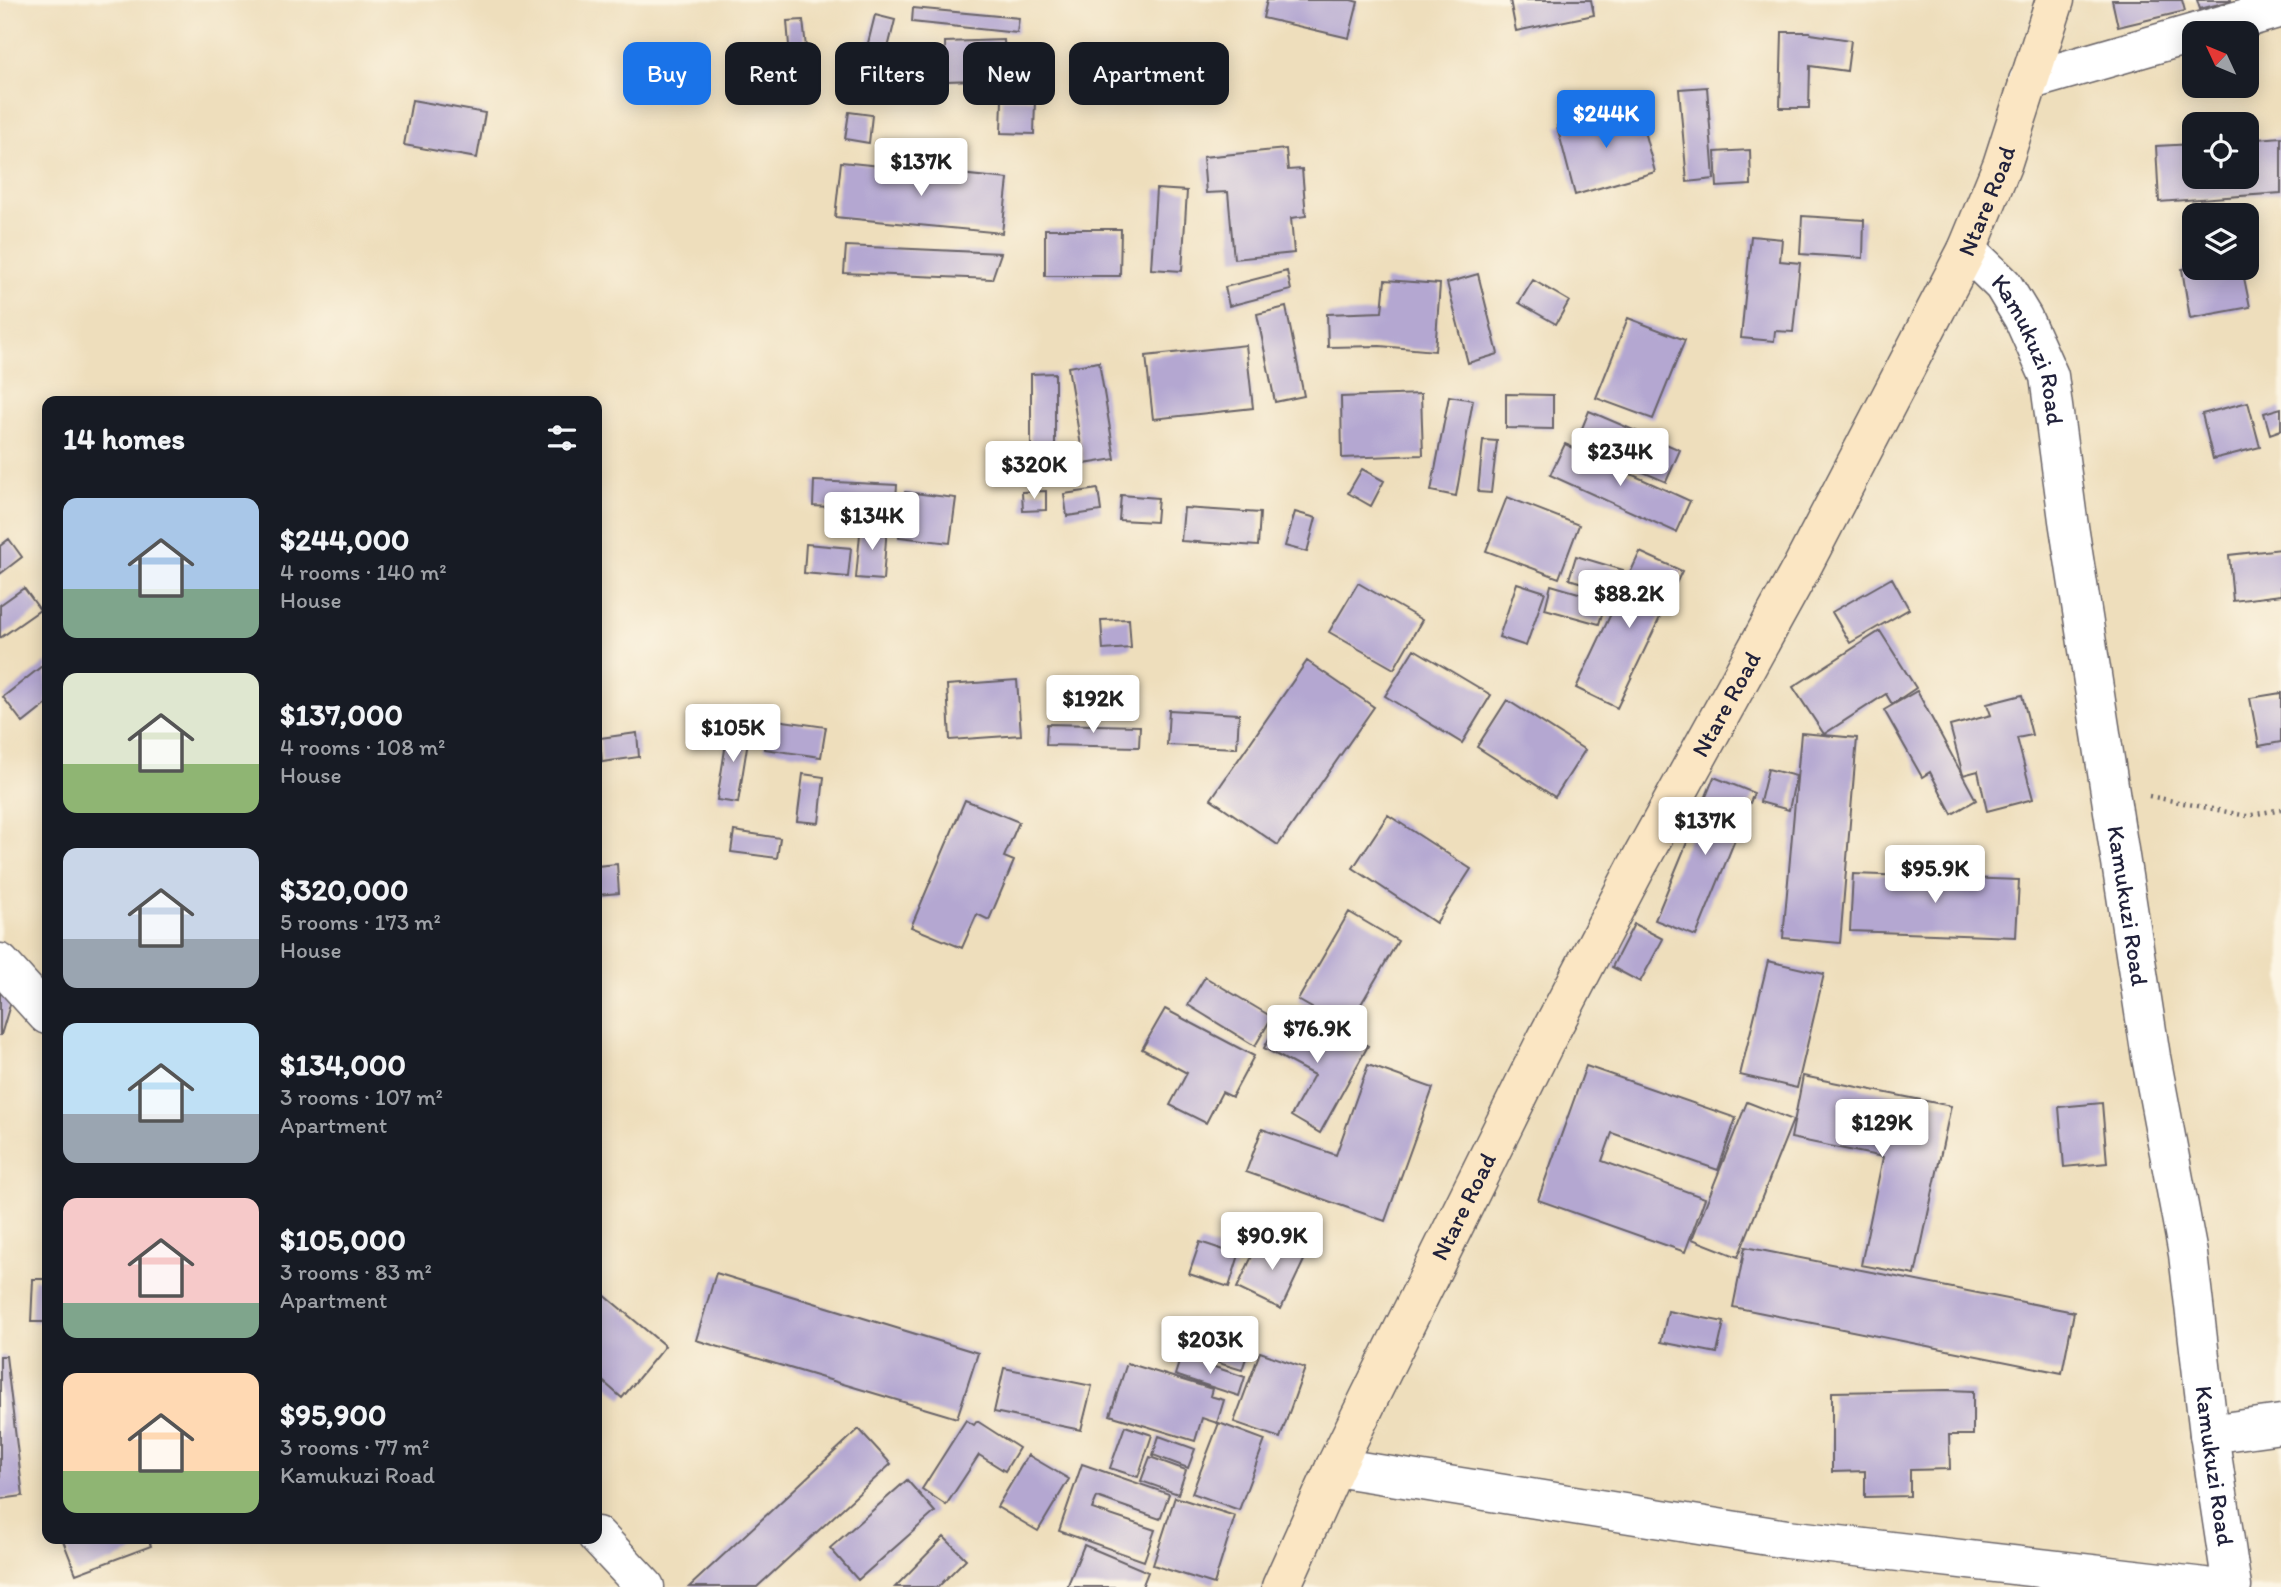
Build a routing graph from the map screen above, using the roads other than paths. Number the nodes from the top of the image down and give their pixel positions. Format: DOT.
graph roads {
  1 [pos="2054,0"];
  2 [pos="2281,8"];
  3 [pos="2028,81"];
  4 [pos="1967,250"];
  5 [pos="0,963"];
  6 [pos="42,1009"];
  7 [pos="2281,1424"];
  8 [pos="2209,1434"];
  9 [pos="1335,1467"];
  10 [pos="602,1541"];
  11 [pos="645,1587"];
  12 [pos="1281,1587"];
  13 [pos="2205,1587"];
  14 [pos="2232,1587"];
  1 -- 3 [label="main road, Ntare Road"];
  2 -- 3 [label="street"];
  3 -- 4 [label="main road, Ntare Road"];
  4 -- 8 [label="street, Kamukuzi Road"];
  4 -- 9 [label="main road, Ntare Road"];
  5 -- 6 [label="street"];
  7 -- 8 [label="street"];
  8 -- 14 [label="street, Kamukuzi Road"];
  9 -- 12 [label="main road, Ntare Road"];
  9 -- 13 [label="street"];
  10 -- 11 [label="street"];
}
